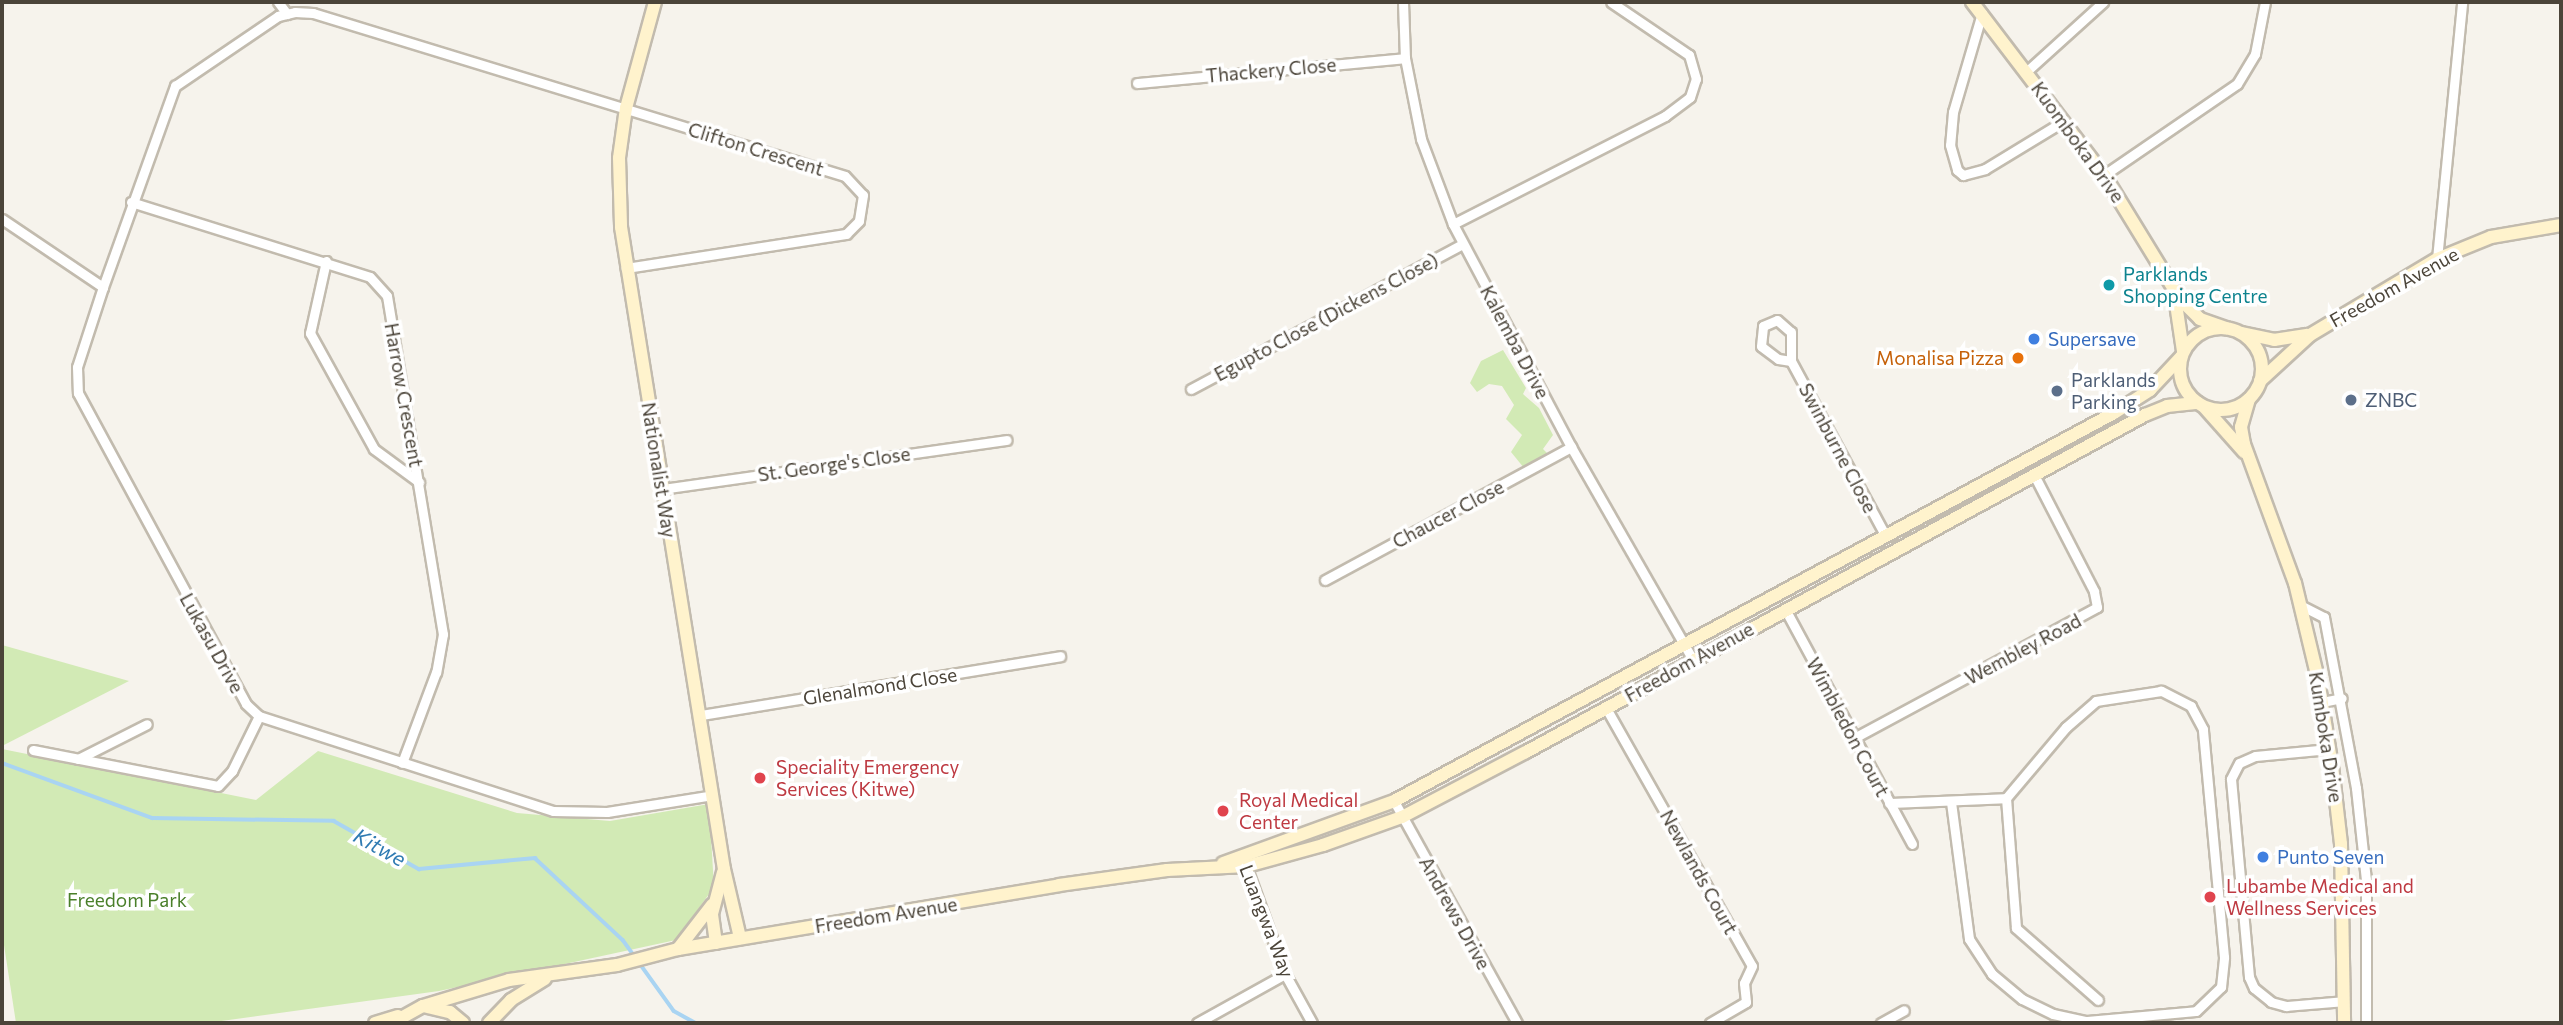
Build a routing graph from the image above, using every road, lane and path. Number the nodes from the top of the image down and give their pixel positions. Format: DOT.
graph roads {
  1 [pos="278,2"];
  2 [pos="655,2"];
  3 [pos="1403,2"];
  4 [pos="1611,2"];
  5 [pos="1972,2"];
  6 [pos="2103,2"];
  7 [pos="2265,2"];
  8 [pos="2462,2"];
  9 [pos="1982,13"];
  10 [pos="287,14"];
  11 [pos="1405,58"];
  12 [pos="2027,71"];
  13 [pos="1137,83"];
  14 [pos="626,108"];
  15 [pos="2064,121"];
  16 [pos="2104,175"];
  17 [pos="131,202"];
  18 [pos="2,219"];
  19 [pos="1453,224"];
  20 [pos="2561,225"];
  21 [pos="1462,244"];
  22 [pos="2437,260"];
  23 [pos="326,261"];
  24 [pos="626,268"];
  25 [pos="103,287"];
  26 [pos="2173,290"];
  27 [pos="2232,330"];
  28 [pos="2310,335"];
  29 [pos="2182,354"];
  30 [pos="1791,361"];
  31 [pos="2260,381"];
  32 [pos="1191,389"];
  33 [pos="2249,399"];
  34 [pos="2201,405"];
  35 [pos="1007,440"];
  36 [pos="1572,447"];
  37 [pos="2250,461"];
  38 [pos="2034,475"];
  39 [pos="1996,477"];
  40 [pos="419,482"];
  41 [pos="662,489"];
  42 [pos="1947,522"];
  43 [pos="1885,535"];
  44 [pos="1325,580"];
  45 [pos="2300,605"];
  46 [pos="1785,609"];
  47 [pos="1684,645"];
  48 [pos="1060,656"];
  49 [pos="1693,660"];
  50 [pos="2342,698"];
  51 [pos="2322,702"];
  52 [pos="1606,708"];
  53 [pos="701,715"];
  54 [pos="258,716"];
  55 [pos="147,724"];
  56 [pos="1854,738"];
  57 [pos="2329,749"];
  58 [pos="33,750"];
  59 [pos="78,759"];
  60 [pos="402,763"];
  61 [pos="713,795"];
  62 [pos="2006,798"];
  63 [pos="1394,801"];
  64 [pos="1951,802"];
  65 [pos="1889,803"];
  66 [pos="1402,817"];
  67 [pos="1912,845"];
  68 [pos="1244,861"];
  69 [pos="724,869"];
  70 [pos="714,901"];
  71 [pos="740,938"];
  72 [pos="716,943"];
  73 [pos="678,949"];
  74 [pos="558,973"];
  75 [pos="1285,974"];
  76 [pos="2098,1000"];
  77 [pos="2344,1001"];
  78 [pos="423,1006"];
  79 [pos="1904,1010"];
  80 [pos="396,1019"];
  81 [pos="375,1023"];
  82 [pos="463,1023"];
  83 [pos="489,1023"];
  84 [pos="1197,1023"];
  85 [pos="1312,1023"];
  86 [pos="1517,1023"];
  87 [pos="1710,1023"];
  88 [pos="1881,1023"];
  89 [pos="2344,1023"];
  90 [pos="2366,1023"];
  1 -- 10 [label="street"];
  2 -- 14 [label="main road, Nationalist Way"];
  3 -- 11 [label="street, Kalemba Drive"];
  4 -- 19 [label="street"];
  5 -- 9 [label="main road, Kuomboka Drive"];
  6 -- 12 [label="street"];
  7 -- 16 [label="street"];
  8 -- 22 [label="street"];
  9 -- 12 [label="main road, Kuomboka Drive"];
  9 -- 15 [label="street"];
  10 -- 14 [label="street, Clifton Crescent"];
  10 -- 17 [label="street, Lukasu Drive"];
  11 -- 13 [label="street, Thackery Close"];
  11 -- 19 [label="street, Kalemba Drive"];
  12 -- 15 [label="main road, Kuomboka Drive"];
  14 -- 24 [label="main road, Nationalist Way"];
  14 -- 24 [label="street, Clifton Crescent"];
  15 -- 16 [label="main road, Kuomboka Drive"];
  16 -- 26 [label="main road, Kuomboka Drive"];
  17 -- 23 [label="street, Harrow Crescent"];
  17 -- 25 [label="street, Lukasu Drive"];
  18 -- 25 [label="street"];
  19 -- 21 [label="street, Kalemba Drive"];
  20 -- 22 [label="main road, Freedom Avenue"];
  21 -- 32 [label="street, Egupto Close (Dickens Close)"];
  21 -- 36 [label="street, Kalemba Drive"];
  22 -- 28 [label="main road, Freedom Avenue"];
  23 -- 40 [label="street, Harrow Crescent"];
  23 -- 40 [label="street"];
  24 -- 41 [label="main road, Nationalist Way"];
  25 -- 54 [label="street, Lukasu Drive"];
  26 -- 27 [label="main road, Freedom Avenue"];
  26 -- 29 [label="main road"];
  27 -- 28 [label="main road, Freedom Avenue"];
  27 -- 29 [label="main road"];
  27 -- 31 [label="main road"];
  28 -- 31 [label="main road, Freedom Avenue"];
  29 -- 34 [label="main road"];
  29 -- 39 [label="main road, Freedom Avenue"];
  30 -- 30 [label="street"];
  30 -- 43 [label="street, Swinburne Close"];
  31 -- 33 [label="main road"];
  33 -- 34 [label="main road"];
  33 -- 37 [label="main road, Kumboka Drive"];
  34 -- 37 [label="main road, Kumboka Drive"];
  34 -- 38 [label="main road, Freedom Avenue"];
  35 -- 41 [label="street, St. George's Close"];
  36 -- 44 [label="street, Chaucer Close"];
  36 -- 47 [label="street, Kalemba Drive"];
  37 -- 45 [label="main road, Kumboka Drive"];
  38 -- 42 [label="main road, Freedom Avenue"];
  38 -- 56 [label="street, Wembley Road"];
  39 -- 42 [label="main road"];
  39 -- 43 [label="main road, Freedom Avenue"];
  40 -- 60 [label="street, Harrow Crescent"];
  41 -- 53 [label="main road, Nationalist Way"];
  42 -- 46 [label="main road, Freedom Avenue"];
  43 -- 47 [label="main road, Freedom Avenue"];
  45 -- 50 [label="street"];
  45 -- 51 [label="main road, Kumboka Drive"];
  46 -- 49 [label="main road, Freedom Avenue"];
  46 -- 56 [label="street, Wimbledon Court"];
  47 -- 49 [label="street, Kalemba Drive"];
  47 -- 63 [label="main road, Freedom Avenue"];
  48 -- 53 [label="street, Glenalmond Close"];
  49 -- 52 [label="main road, Freedom Avenue"];
  50 -- 51 [label="street"];
  50 -- 90 [label="street"];
  51 -- 57 [label="main road, Kumboka Drive"];
  52 -- 66 [label="main road, Freedom Avenue"];
  52 -- 87 [label="street, Newlands Court"];
  53 -- 61 [label="main road, Nationalist Way"];
  54 -- 59 [label="street"];
  54 -- 60 [label="street"];
  55 -- 59 [label="street"];
  56 -- 65 [label="street, Wimbledon Court"];
  57 -- 77 [label="main road, Kumboka Drive"];
  57 -- 77 [label="street"];
  58 -- 59 [label="street"];
  60 -- 61 [label="street"];
  61 -- 69 [label="main road, Nationalist Way"];
  62 -- 64 [label="street"];
  62 -- 64 [label="street"];
  62 -- 76 [label="street"];
  63 -- 66 [label="street, Andrews Drive"];
  63 -- 68 [label="main road, Freedom Avenue"];
  64 -- 65 [label="street"];
  65 -- 67 [label="street, Wimbledon Court"];
  66 -- 68 [label="main road, Freedom Avenue"];
  66 -- 86 [label="street, Andrews Drive"];
  68 -- 71 [label="main road, Freedom Avenue"];
  68 -- 75 [label="street, Luangwa Way"];
  69 -- 70 [label="main road"];
  69 -- 71 [label="main road, Nationalist Way"];
  70 -- 72 [label="main road"];
  70 -- 73 [label="main road"];
  71 -- 72 [label="main road, Freedom Avenue"];
  72 -- 73 [label="main road, Freedom Avenue"];
  73 -- 74 [label="main road, Freedom Avenue"];
  74 -- 78 [label="main road, Freedom Avenue"];
  74 -- 83 [label="main road, Freedom Avenue"];
  75 -- 84 [label="street"];
  75 -- 85 [label="street, Luangwa Way"];
  77 -- 89 [label="main road, Kumboka Drive"];
  78 -- 80 [label="main road, Freedom Avenue"];
  78 -- 82 [label="main road"];
  79 -- 88 [label="street"];
  80 -- 81 [label="main road"];
}
